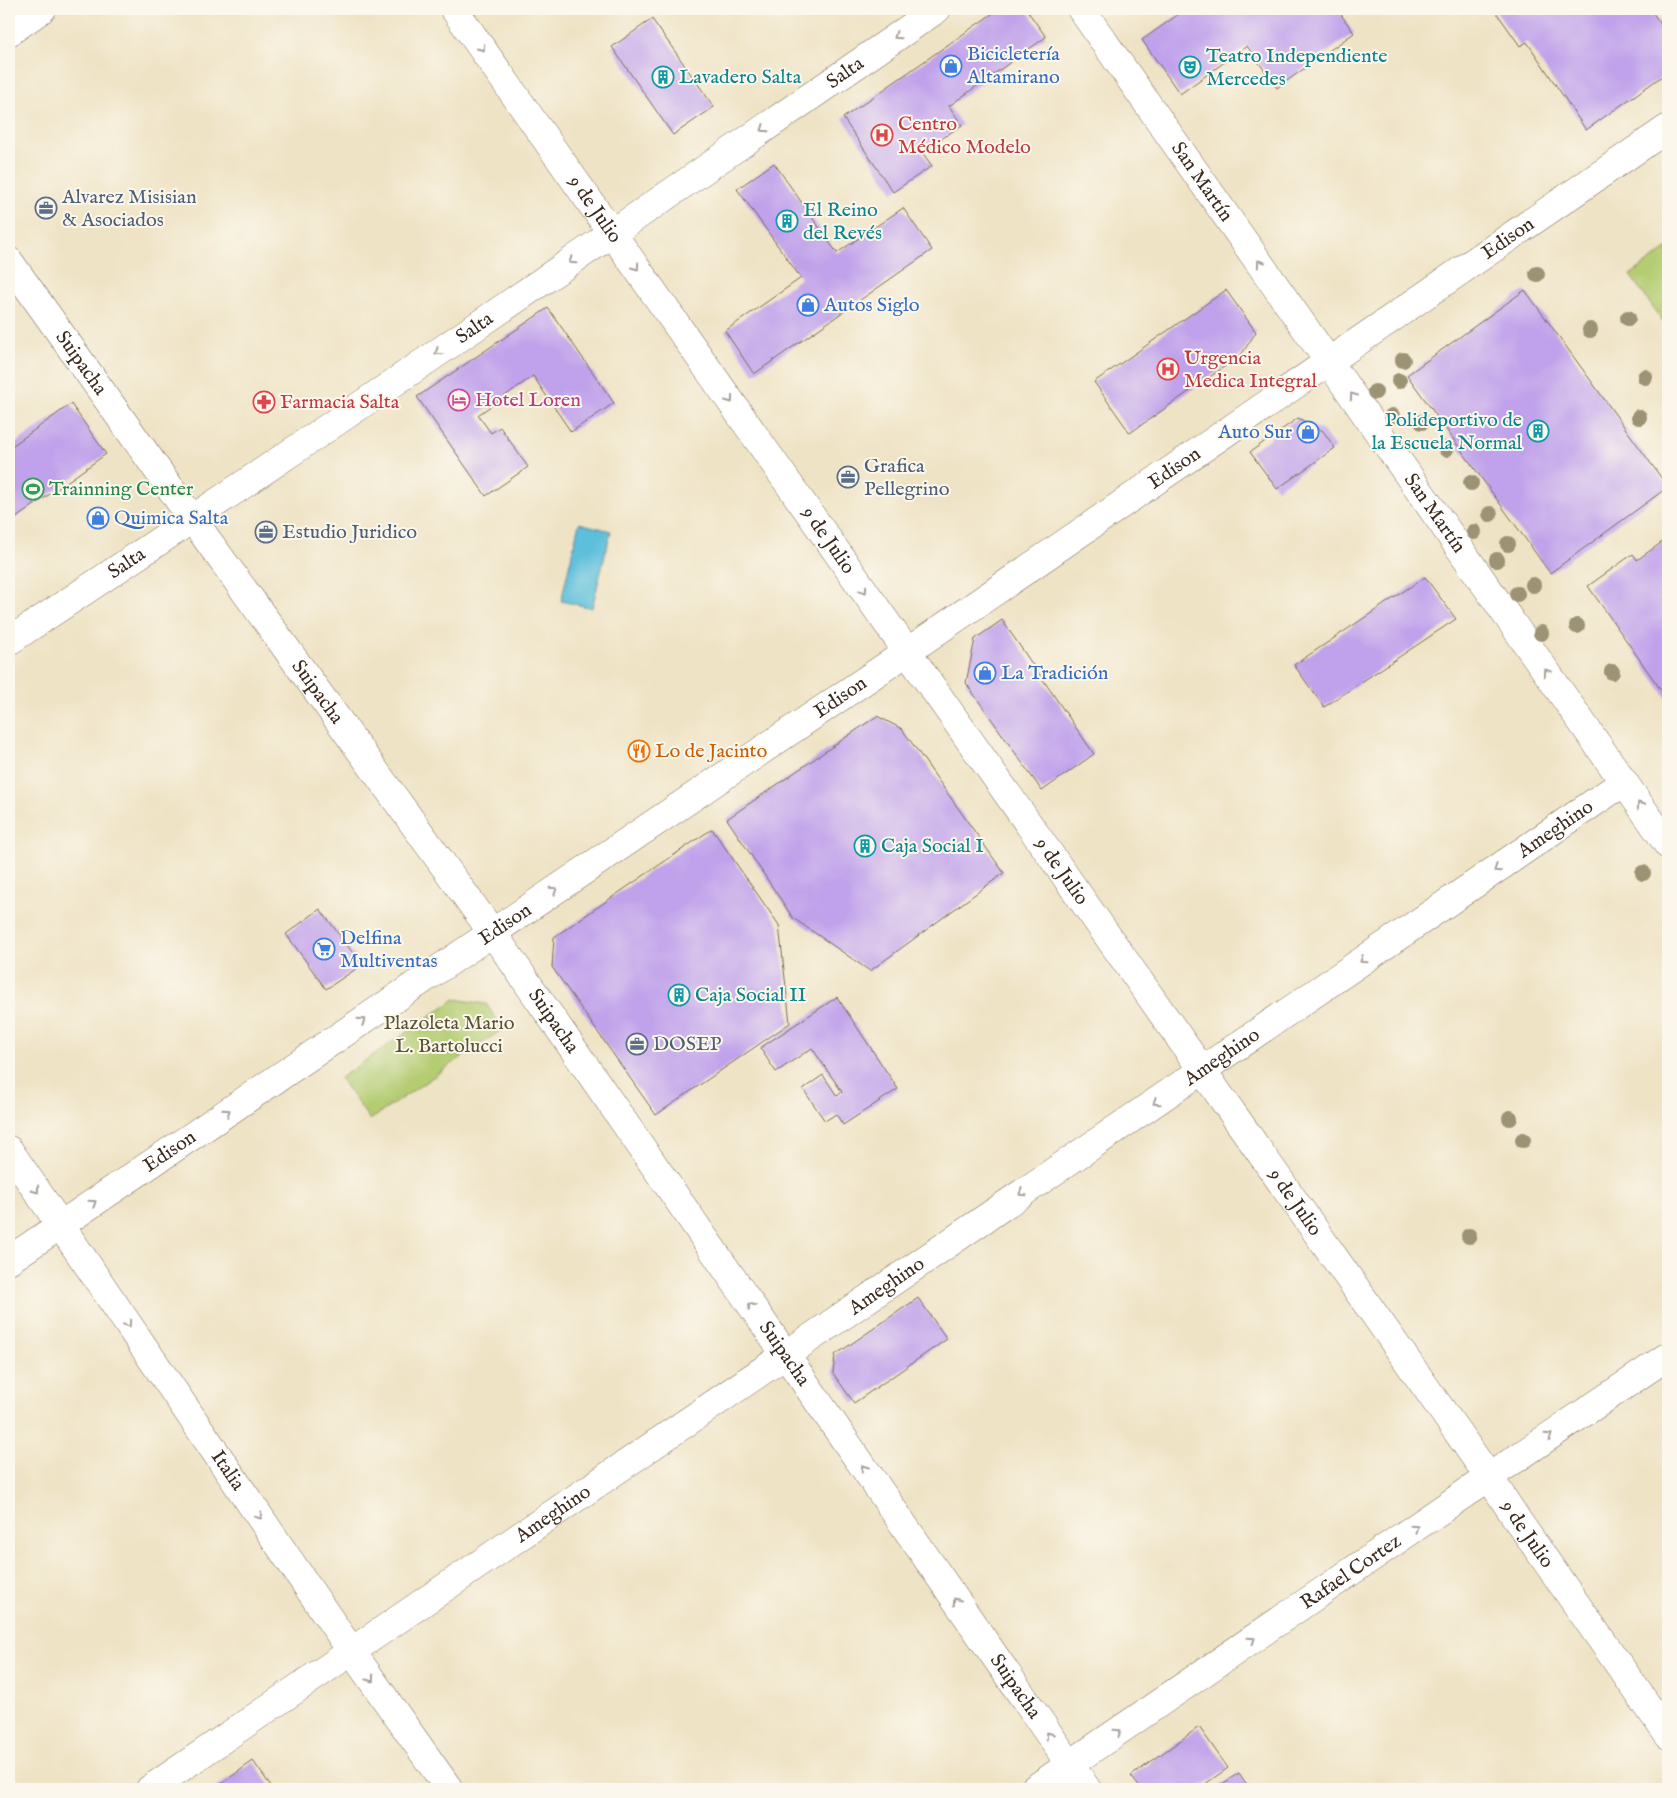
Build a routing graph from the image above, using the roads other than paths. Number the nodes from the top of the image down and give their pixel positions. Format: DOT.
graph roads {
  1 [pos="42,9"];
  2 [pos="454,9"];
  3 [pos="938,9"];
  4 [pos="1081,9"];
  5 [pos="9,32"];
  6 [pos="1668,128"];
  7 [pos="613,233"];
  8 [pos="9,260"];
  9 [pos="1329,362"];
  10 [pos="193,520"];
  11 [pos="9,641"];
  12 [pos="907,652"];
  13 [pos="1624,782"];
  14 [pos="1668,845"];
  15 [pos="492,932"];
  16 [pos="1203,1070"];
  17 [pos="9,1150"];
  18 [pos="60,1225"];
  19 [pos="9,1260"];
  20 [pos="785,1355"];
  21 [pos="1668,1356"];
  22 [pos="1489,1477"];
  23 [pos="352,1652"];
  24 [pos="1668,1736"];
  25 [pos="1070,1765"];
  26 [pos="150,1789"];
  27 [pos="449,1789"];
  28 [pos="1034,1789"];
  29 [pos="1086,1789"];
  1 -- 5 [label="street"];
  2 -- 7 [label="street, 9 de Julio, one-way"];
  3 -- 7 [label="street, Salta, one-way"];
  9 -- 4 [label="street, San Martín, one-way"];
  6 -- 9 [label="street, Edison"];
  7 -- 10 [label="street, Salta, one-way"];
  7 -- 12 [label="street, 9 de Julio, one-way"];
  8 -- 10 [label="street, Suipacha"];
  9 -- 12 [label="street, Edison"];
  13 -- 9 [label="street, San Martín, one-way"];
  10 -- 11 [label="street, Salta"];
  10 -- 15 [label="street, Suipacha"];
  15 -- 12 [label="street, Edison, one-way"];
  12 -- 16 [label="street, 9 de Julio"];
  14 -- 13 [label="street, San Martín, one-way"];
  13 -- 16 [label="street, Ameghino, one-way"];
  18 -- 15 [label="street, Edison, one-way"];
  20 -- 15 [label="street, Suipacha, one-way"];
  16 -- 20 [label="street, Ameghino, one-way"];
  16 -- 22 [label="street, 9 de Julio"];
  17 -- 18 [label="street, Italia, one-way"];
  18 -- 19 [label="street, Edison"];
  18 -- 23 [label="street, Italia, one-way"];
  20 -- 23 [label="street, Ameghino"];
  25 -- 20 [label="street, Suipacha, one-way"];
  22 -- 21 [label="street, Rafael Cortez, one-way"];
  22 -- 24 [label="street, 9 de Julio"];
  25 -- 22 [label="street, Rafael Cortez, one-way"];
  23 -- 26 [label="street, Ameghino"];
  23 -- 27 [label="street, Italia, one-way"];
  25 -- 28 [label="street, Rafael Cortez"];
  25 -- 29 [label="street, Suipacha"];
}
